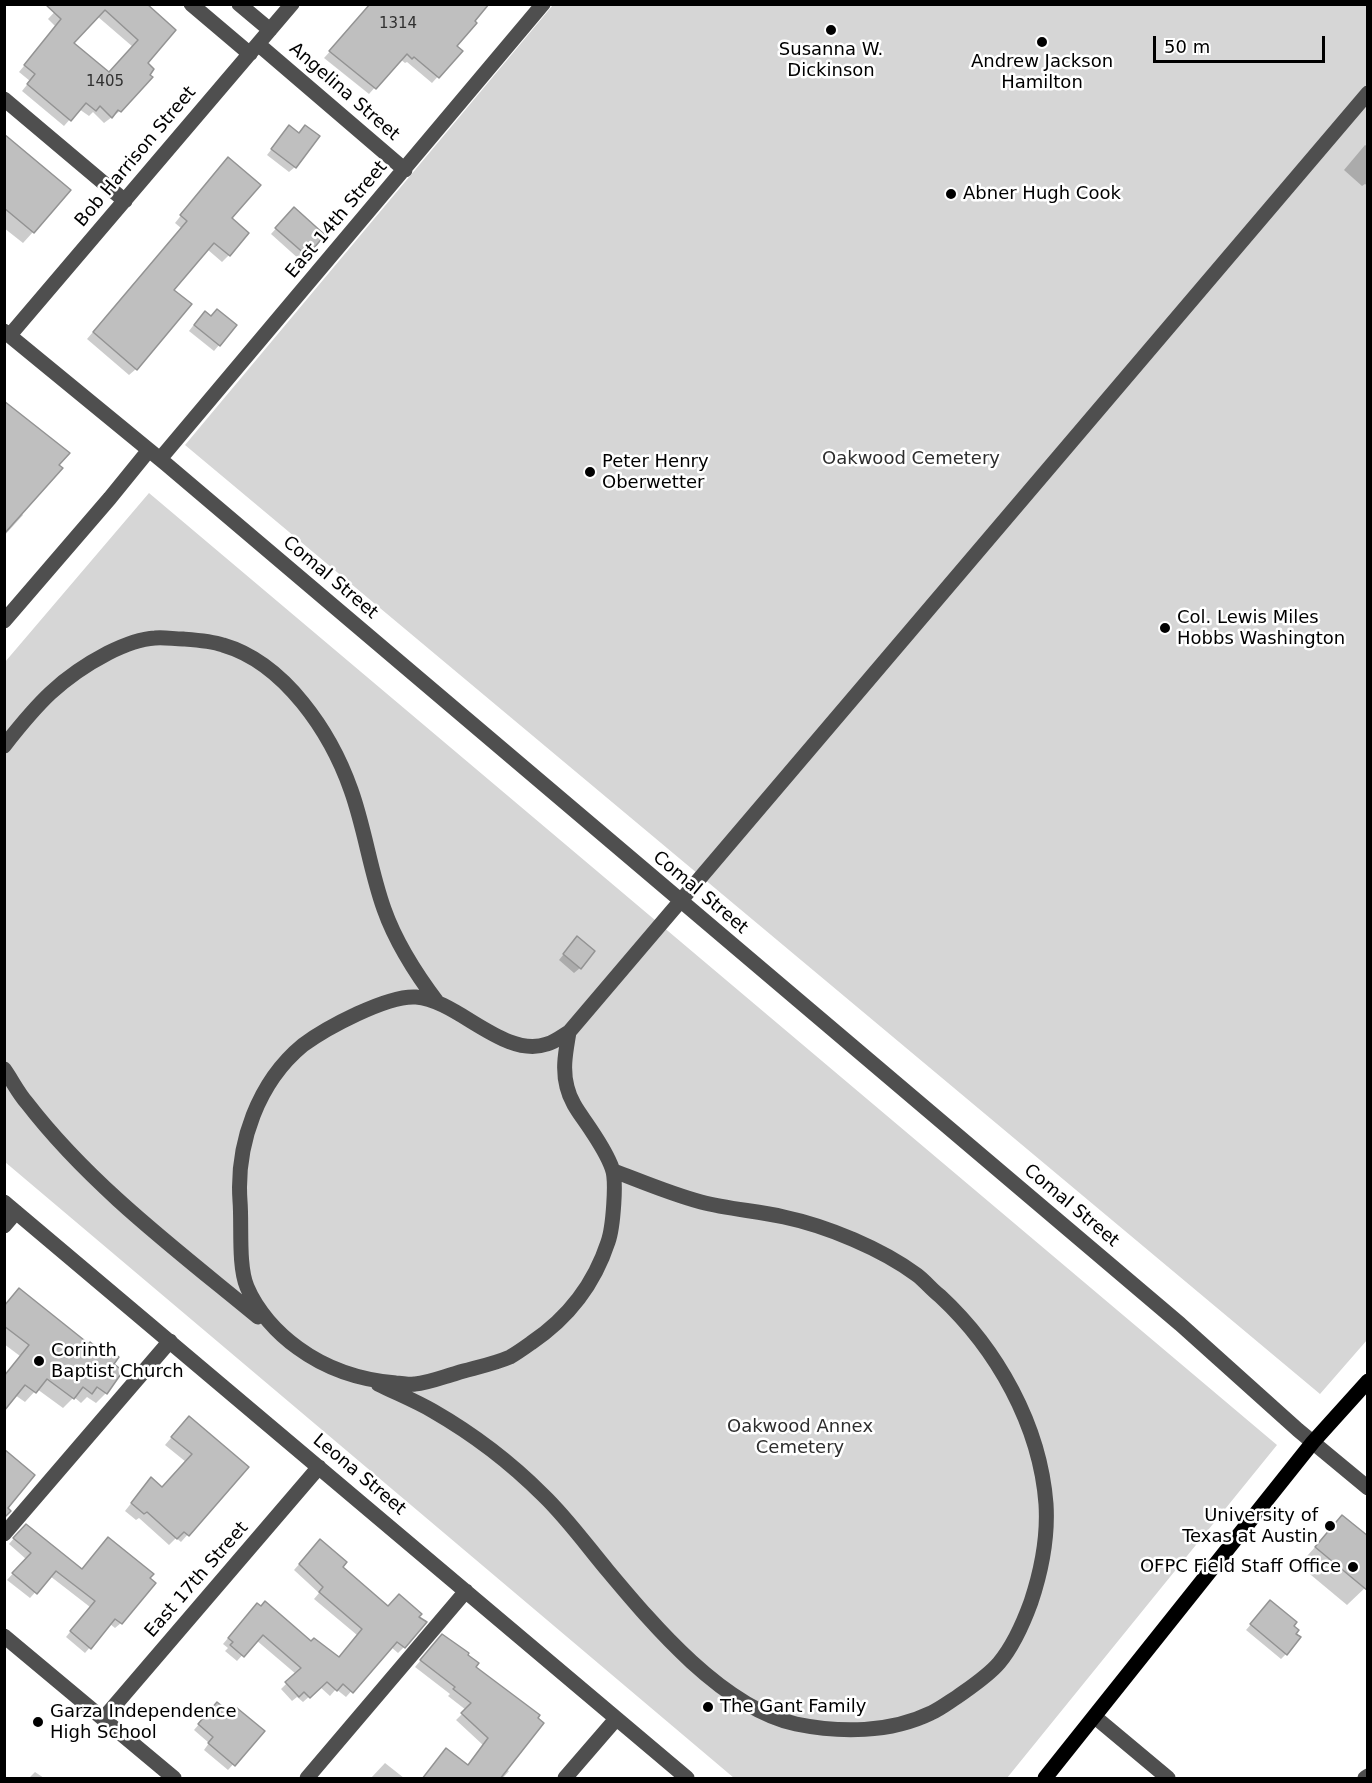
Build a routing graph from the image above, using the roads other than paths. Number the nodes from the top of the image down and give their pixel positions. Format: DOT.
graph roads {
  1 [pos="191,4"];
  2 [pos="239,4"];
  3 [pos="292,4"];
  4 [pos="543,4"];
  5 [pos="270,30"];
  6 [pos="254,49"];
  7 [pos="1368,93"];
  8 [pos="4,99"];
  9 [pos="405,170"];
  10 [pos="124,201"];
  11 [pos="7,333"];
  12 [pos="154,454"];
  13 [pos="4,621"];
  14 [pos="4,746"];
  15 [pos="680,902"];
  16 [pos="438,1003"];
  17 [pos="569,1032"];
  18 [pos="4,1069"];
  19 [pos="614,1171"];
  20 [pos="10,1207"];
  21 [pos="4,1226"];
  22 [pos="284,1338"];
  23 [pos="170,1341"];
  24 [pos="368,1379"];
  25 [pos="1368,1381"];
  26 [pos="1313,1442"];
  27 [pos="319,1467"];
  28 [pos="1368,1488"];
  29 [pos="4,1534"];
  30 [pos="466,1591"];
  31 [pos="4,1636"];
  32 [pos="1095,1717"];
  33 [pos="103,1719"];
  34 [pos="616,1719"];
  35 [pos="174,1779"];
  36 [pos="307,1779"];
  37 [pos="565,1779"];
  38 [pos="687,1779"];
  39 [pos="1045,1779"];
  40 [pos="1168,1779"];
  1 -- 6 [label="street, Angelina Street"];
  2 -- 5 [label="street, Angelina Street"];
  3 -- 5 [label="street, Bob Harrison Street"];
  4 -- 9 [label="street, East 14th Street"];
  5 -- 6 [label="street, Bob Harrison Street"];
  6 -- 9 [label="street, Angelina Street"];
  6 -- 10 [label="street, Bob Harrison Street"];
  7 -- 15 [label="street"];
  8 -- 10 [label="street"];
  9 -- 12 [label="street, East 14th Street"];
  10 -- 11 [label="street, Bob Harrison Street"];
  11 -- 12 [label="street, Comal Street"];
  12 -- 13 [label="street, East 14th Street"];
  12 -- 15 [label="street, Comal Street"];
  14 -- 16 [label="street"];
  15 -- 17 [label="street"];
  15 -- 26 [label="street, Comal Street"];
  16 -- 17 [label="street"];
  16 -- 22 [label="street"];
  17 -- 19 [label="street"];
  18 -- 22 [label="street"];
  19 -- 24 [label="street"];
  19 -- 24 [label="street"];
  20 -- 21 [label="street"];
  20 -- 23 [label="street, Leona Street"];
  22 -- 24 [label="street"];
  23 -- 27 [label="street, Leona Street"];
  23 -- 29 [label="street"];
  25 -- 26 [label="main road"];
  26 -- 28 [label="street, Comal Street"];
  26 -- 32 [label="main road"];
  27 -- 30 [label="street, Leona Street"];
  27 -- 33 [label="street, East 17th Street"];
  30 -- 34 [label="street, Leona Street"];
  30 -- 36 [label="street"];
  31 -- 33 [label="street"];
  32 -- 39 [label="main road"];
  32 -- 40 [label="street"];
  33 -- 35 [label="street"];
  34 -- 37 [label="street"];
  34 -- 38 [label="street, Leona Street"];
}
